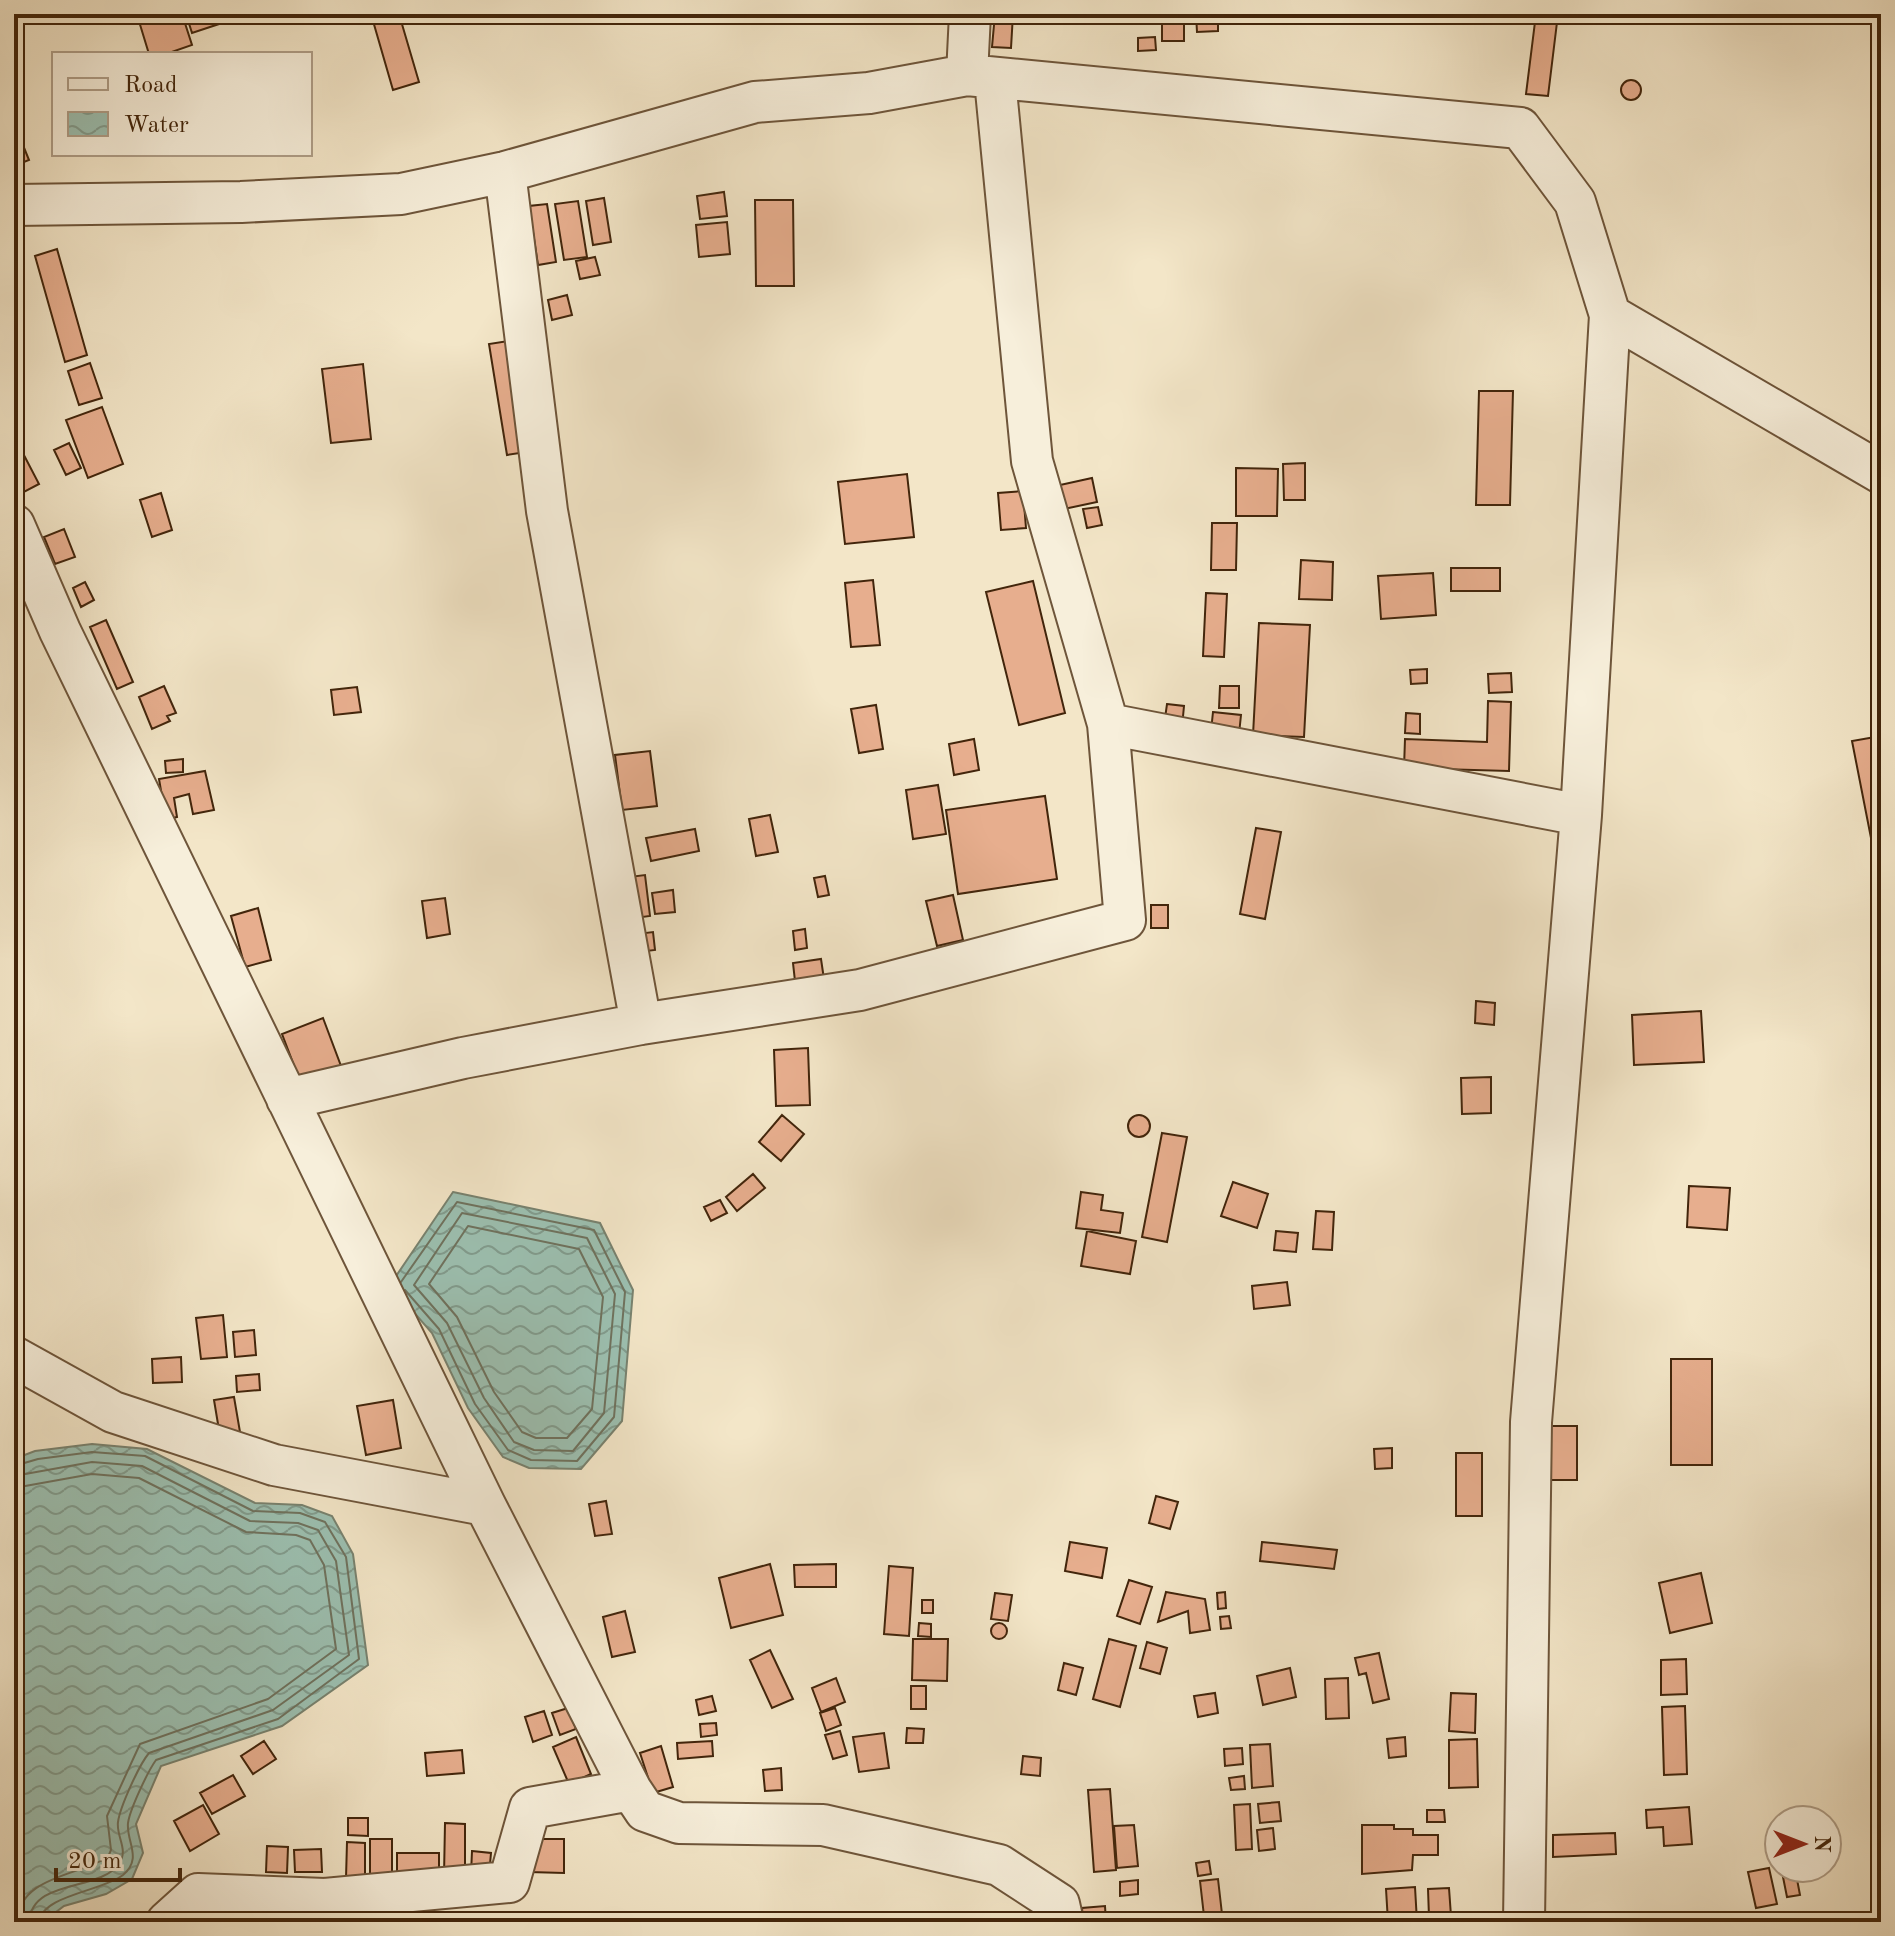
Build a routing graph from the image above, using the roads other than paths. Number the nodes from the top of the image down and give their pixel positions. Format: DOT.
graph roads {
  1 [pos="970,14"];
  2 [pos="981,77"];
  3 [pos="505,172"];
  4 [pos="14,205"];
  5 [pos="1610,315"];
  6 [pos="1881,473"];
  7 [pos="14,525"];
  8 [pos="1108,724"];
  9 [pos="1581,815"];
  10 [pos="641,1024"];
  11 [pos="287,1099"];
  12 [pos="14,1357"];
  13 [pos="485,1505"];
  14 [pos="631,1790"];
  15 [pos="167,1922"];
  16 [pos="1063,1922"];
  17 [pos="1524,1922"];
  1 -- 2 [label="street"];
  2 -- 3 [label="street"];
  2 -- 5 [label="street"];
  2 -- 8 [label="street"];
  3 -- 4 [label="street"];
  3 -- 10 [label="street"];
  5 -- 6 [label="street"];
  5 -- 9 [label="street"];
  7 -- 11 [label="street"];
  8 -- 9 [label="street"];
  8 -- 10 [label="street"];
  9 -- 17 [label="street"];
  10 -- 11 [label="street"];
  11 -- 13 [label="street"];
  12 -- 13 [label="street"];
  13 -- 14 [label="street"];
  14 -- 15 [label="street"];
  14 -- 16 [label="street"];
}
